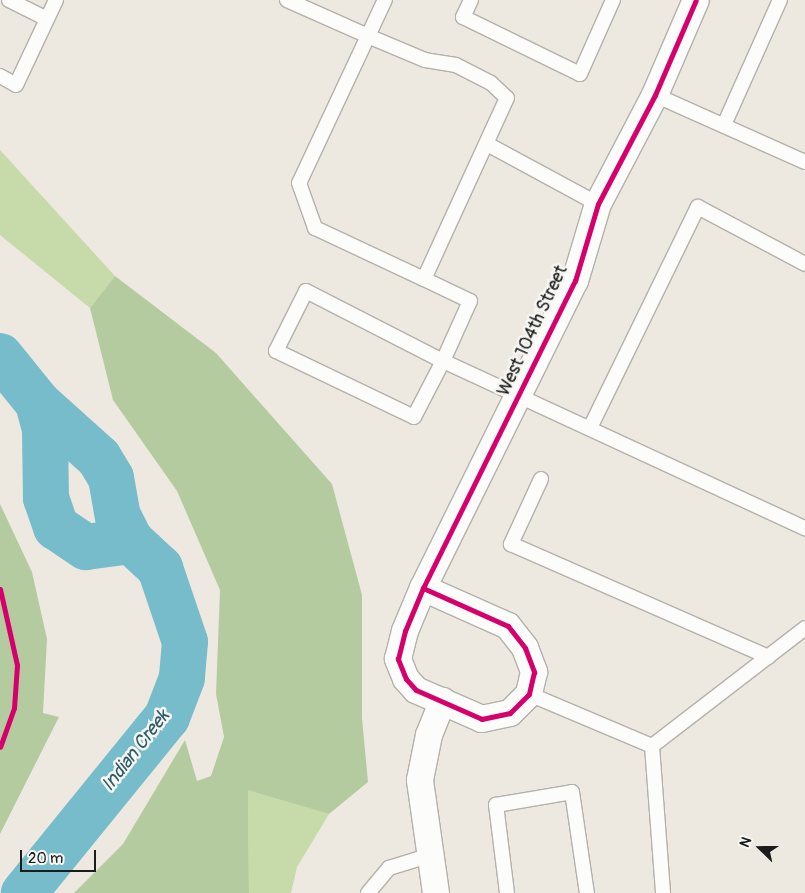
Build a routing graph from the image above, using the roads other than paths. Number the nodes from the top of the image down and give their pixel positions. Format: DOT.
graph roads {
  1 [pos="8,0"];
  2 [pos="56,0"];
  3 [pos="287,0"];
  4 [pos="385,0"];
  5 [pos="471,0"];
  6 [pos="613,0"];
  7 [pos="696,0"];
  8 [pos="780,0"];
  9 [pos="47,19"];
  10 [pos="368,36"];
  11 [pos="0,76"];
  12 [pos="655,94"];
  13 [pos="724,125"];
  14 [pos="487,144"];
  15 [pos="805,162"];
  16 [pos="598,204"];
  17 [pos="805,264"];
  18 [pos="424,279"];
  19 [pos="443,361"];
  20 [pos="518,396"];
  21 [pos="590,428"];
  22 [pos="541,479"];
  23 [pos="805,528"];
  24 [pos="423,588"];
  25 [pos="805,628"];
  26 [pos="768,656"];
  27 [pos="529,694"];
  28 [pos="443,701"];
  29 [pos="652,746"];
  30 [pos="431,855"];
  31 [pos="368,893"];
  32 [pos="436,893"];
  33 [pos="507,893"];
  34 [pos="587,893"];
  35 [pos="663,893"];
  1 -- 9 [label="lane"];
  2 -- 9 [label="lane"];
  3 -- 10 [label="lane"];
  4 -- 10 [label="lane"];
  5 -- 6 [label="lane"];
  7 -- 12 [label="street, West 104th Street"];
  8 -- 13 [label="lane"];
  9 -- 11 [label="lane"];
  10 -- 14 [label="lane"];
  10 -- 18 [label="lane"];
  12 -- 13 [label="lane"];
  12 -- 16 [label="street, West 104th Street"];
  13 -- 15 [label="lane"];
  14 -- 16 [label="lane"];
  14 -- 18 [label="lane"];
  16 -- 20 [label="street, West 104th Street"];
  17 -- 21 [label="lane"];
  18 -- 19 [label="lane"];
  19 -- 19 [label="lane"];
  19 -- 20 [label="lane"];
  20 -- 21 [label="lane"];
  20 -- 24 [label="street, West 104th Street"];
  21 -- 23 [label="lane"];
  22 -- 26 [label="lane"];
  24 -- 27 [label="street"];
  24 -- 28 [label="street"];
  25 -- 26 [label="lane"];
  26 -- 29 [label="lane"];
  27 -- 28 [label="street"];
  27 -- 29 [label="lane"];
  28 -- 30 [label="street"];
  29 -- 35 [label="lane"];
  30 -- 31 [label="lane"];
  30 -- 32 [label="street"];
  33 -- 34 [label="lane"];
}
